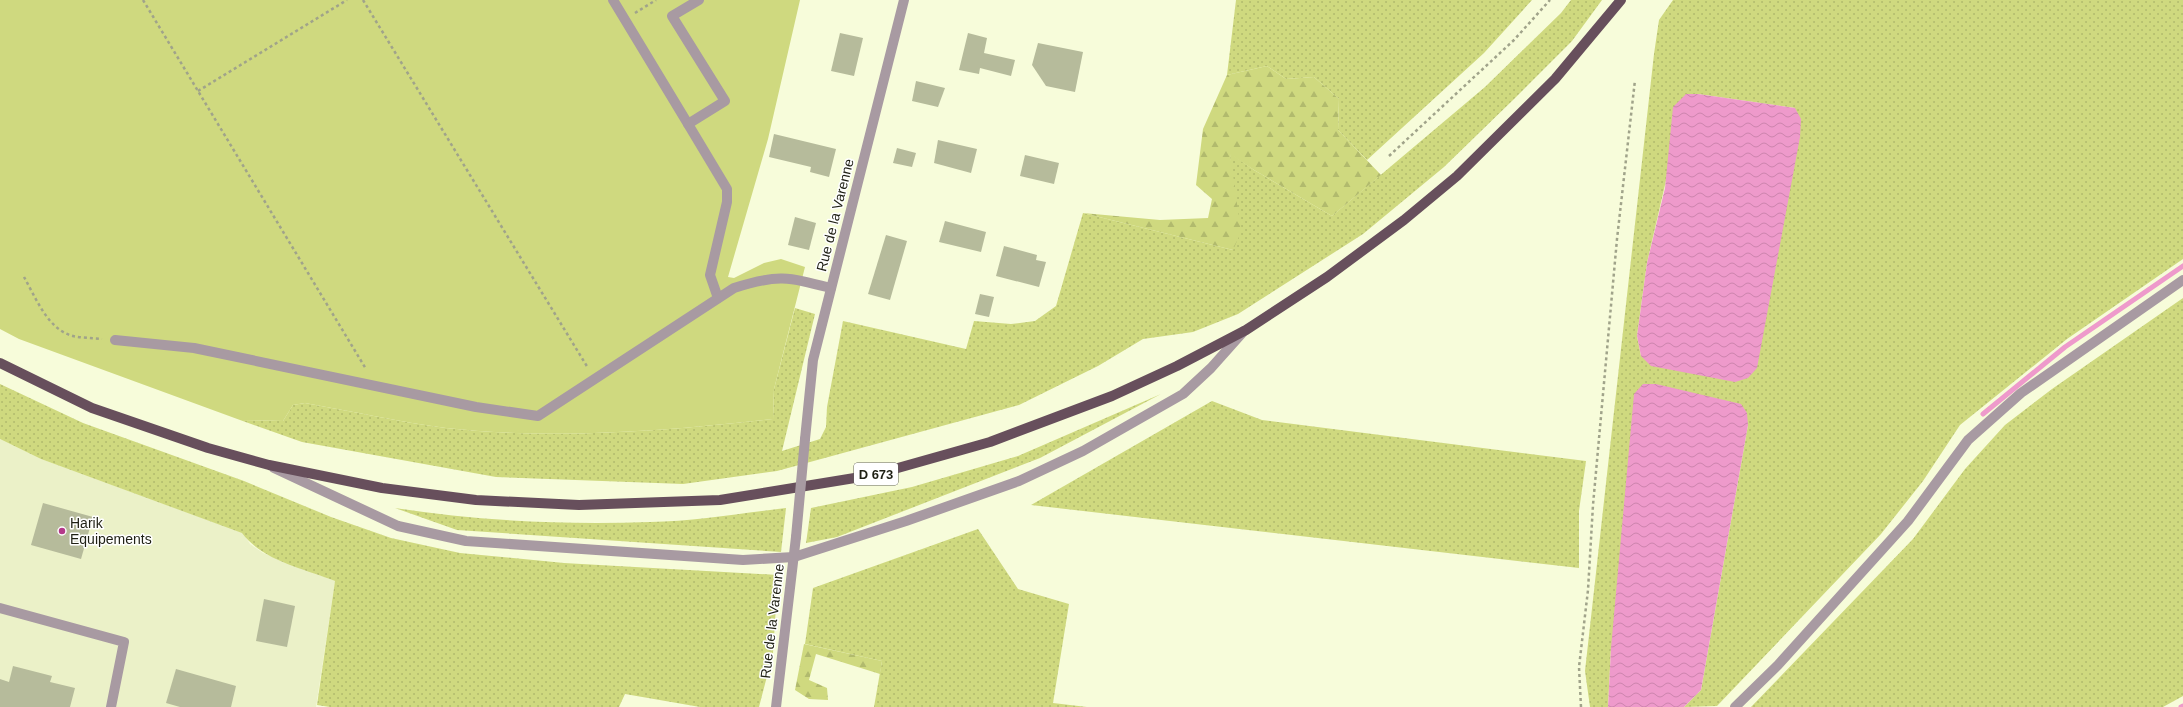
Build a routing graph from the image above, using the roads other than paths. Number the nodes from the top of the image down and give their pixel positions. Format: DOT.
graph roads {
  1 [pos="613,0"];
  2 [pos="698,0"];
  3 [pos="904,0"];
  4 [pos="1621,0"];
  5 [pos="688,124"];
  6 [pos="2183,280"];
  7 [pos="831,288"];
  8 [pos="718,298"];
  9 [pos="1246,330"];
  10 [pos="115,340"];
  11 [pos="0,363"];
  12 [pos="269,465"];
  13 [pos="794,557"];
  14 [pos="0,608"];
  15 [pos="111,707"];
  16 [pos="776,707"];
  17 [pos="1735,707"];
  1 -- 5 [label="street"];
  2 -- 5 [label="street"];
  3 -- 7 [label="street, Rue de la Varenne"];
  4 -- 9 [label="main road, D 673"];
  5 -- 8 [label="street"];
  6 -- 17 [label="street"];
  7 -- 8 [label="street"];
  7 -- 13 [label="street, Rue de la Varenne, bridge"];
  8 -- 10 [label="street"];
  9 -- 12 [label="main road, D 673"];
  9 -- 13 [label="street"];
  11 -- 12 [label="main road, D 673"];
  12 -- 13 [label="street"];
  13 -- 16 [label="street, Rue de la Varenne"];
  14 -- 15 [label="street"];
}
